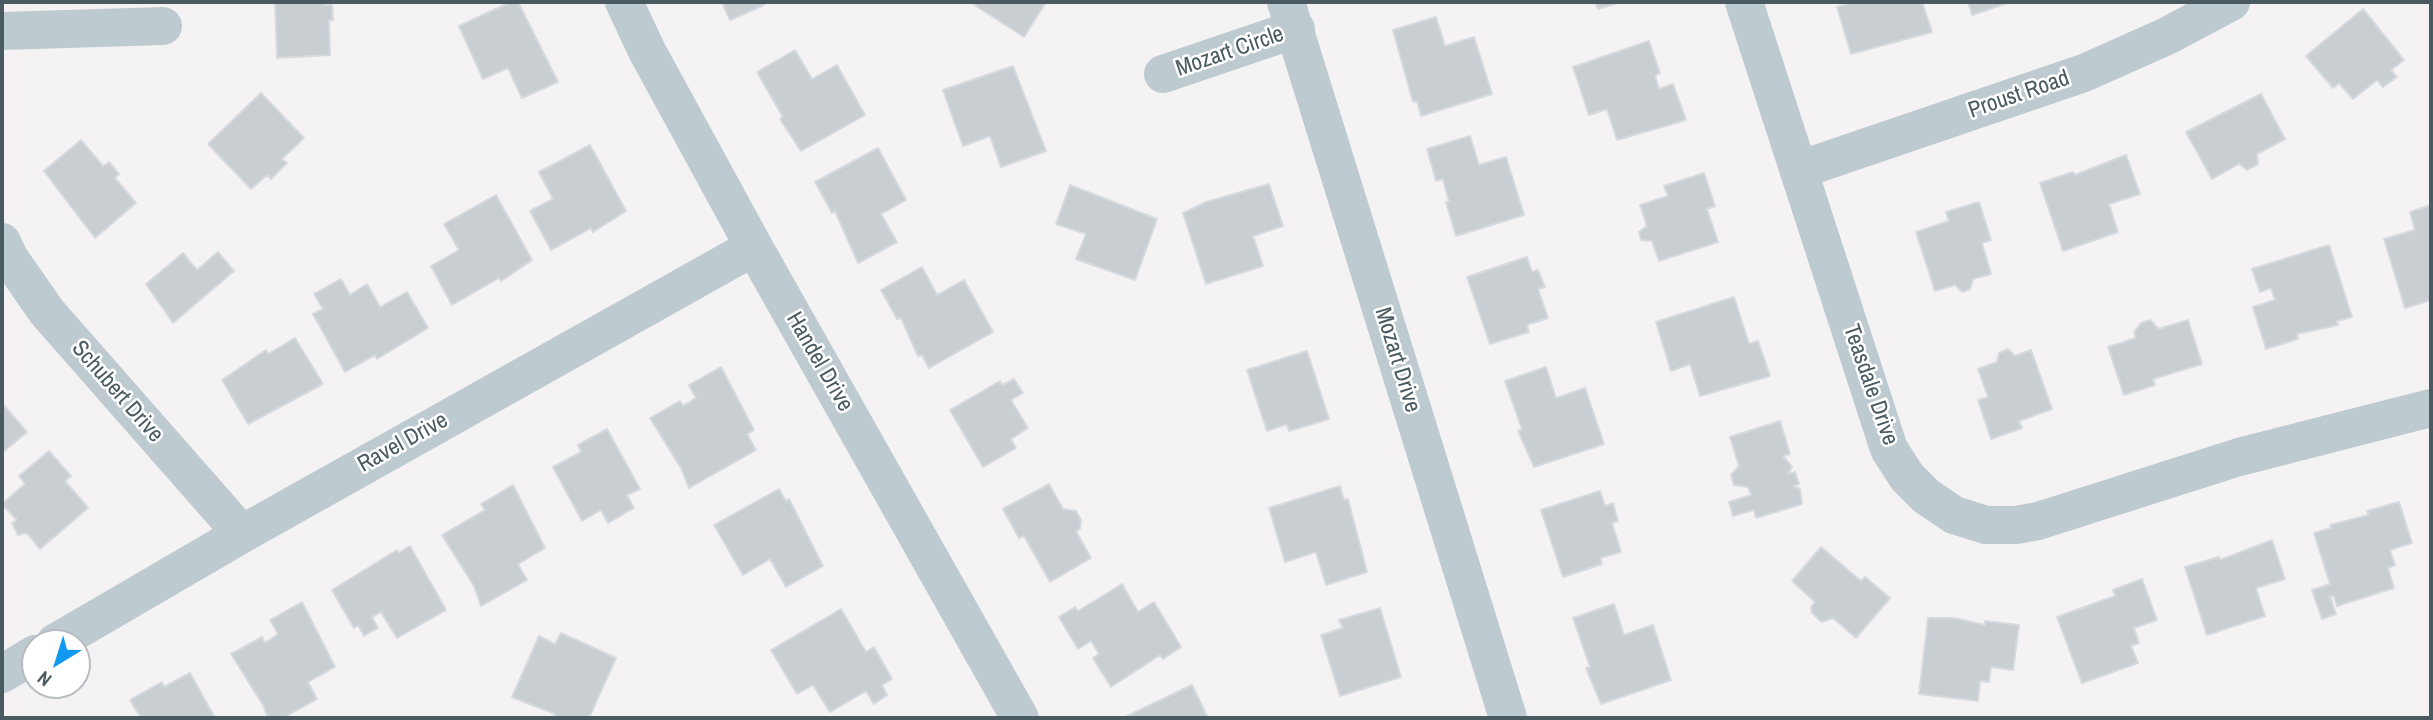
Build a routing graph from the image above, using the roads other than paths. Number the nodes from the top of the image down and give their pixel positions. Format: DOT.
graph roads {
  1 [pos="624,2"];
  2 [pos="1744,2"];
  3 [pos="2231,2"];
  4 [pos="1291,15"];
  5 [pos="163,26"];
  6 [pos="2,31"];
  7 [pos="1163,74"];
  8 [pos="1799,170"];
  9 [pos="2,242"];
  10 [pos="754,247"];
  11 [pos="2431,408"];
  12 [pos="242,534"];
  13 [pos="79,629"];
  14 [pos="21,662"];
  15 [pos="2,674"];
  16 [pos="1020,718"];
  17 [pos="1507,718"];
  1 -- 10 [label="street, Handel Drive"];
  2 -- 8 [label="street, Teasdale Drive"];
  3 -- 8 [label="street, Proust Road"];
  4 -- 7 [label="street, Mozart Circle"];
  4 -- 17 [label="street, Mozart Drive"];
  5 -- 6 [label="street"];
  8 -- 11 [label="street, Teasdale Drive"];
  9 -- 12 [label="street, Schubert Drive"];
  10 -- 12 [label="street, Ravel Drive"];
  10 -- 16 [label="street, Handel Drive"];
  12 -- 13 [label="street, Ravel Drive"];
  14 -- 15 [label="street"];
}
